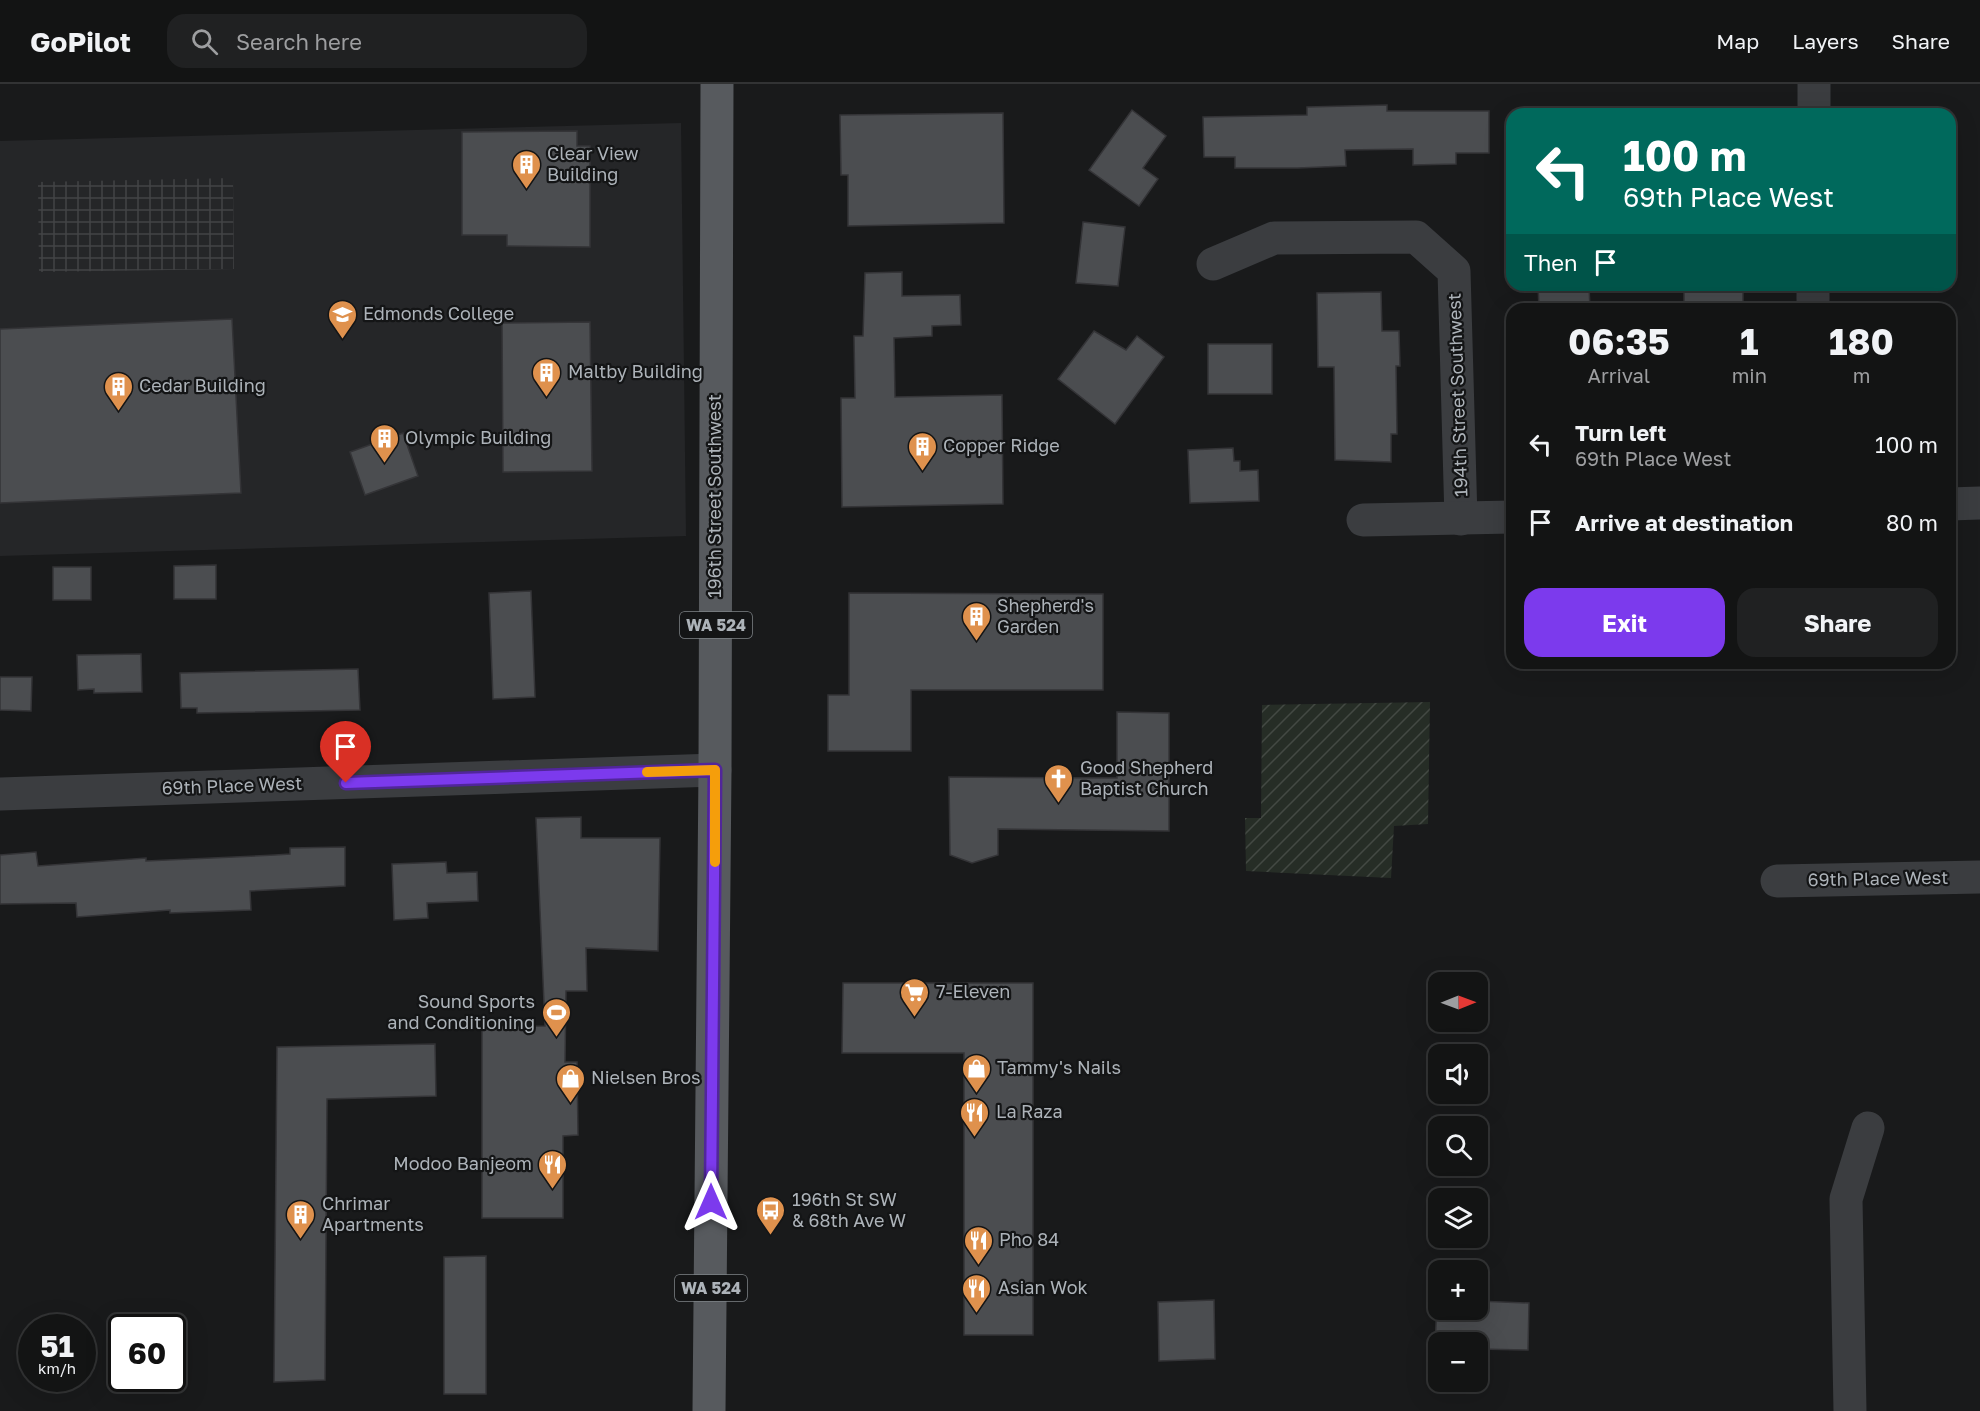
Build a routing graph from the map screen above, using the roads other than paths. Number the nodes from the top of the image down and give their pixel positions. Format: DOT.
graph roads {
  1 [pos="717,84"];
  2 [pos="1814,84"];
  3 [pos="1814,108"];
  4 [pos="1213,264"];
  5 [pos="1980,503"];
  6 [pos="1956,504"];
  7 [pos="1506,517"];
  8 [pos="1461,519"];
  9 [pos="1363,520"];
  10 [pos="715,770"];
  11 [pos="0,794"];
  12 [pos="1980,877"];
  13 [pos="1776,881"];
  14 [pos="1868,1128"];
  15 [pos="710,1411"];
  16 [pos="1850,1411"];
  1 -- 10 [label="main road, 196th Street Southwest / WA 524"];
  2 -- 3 [label="street"];
  4 -- 8 [label="street, 194th Street Southwest"];
  5 -- 6 [label="street"];
  7 -- 8 [label="street"];
  8 -- 9 [label="street"];
  10 -- 11 [label="street, 69th Place West"];
  10 -- 15 [label="main road, 196th Street Southwest / WA 524"];
  12 -- 13 [label="street, 69th Place West"];
  14 -- 16 [label="street"];
}
